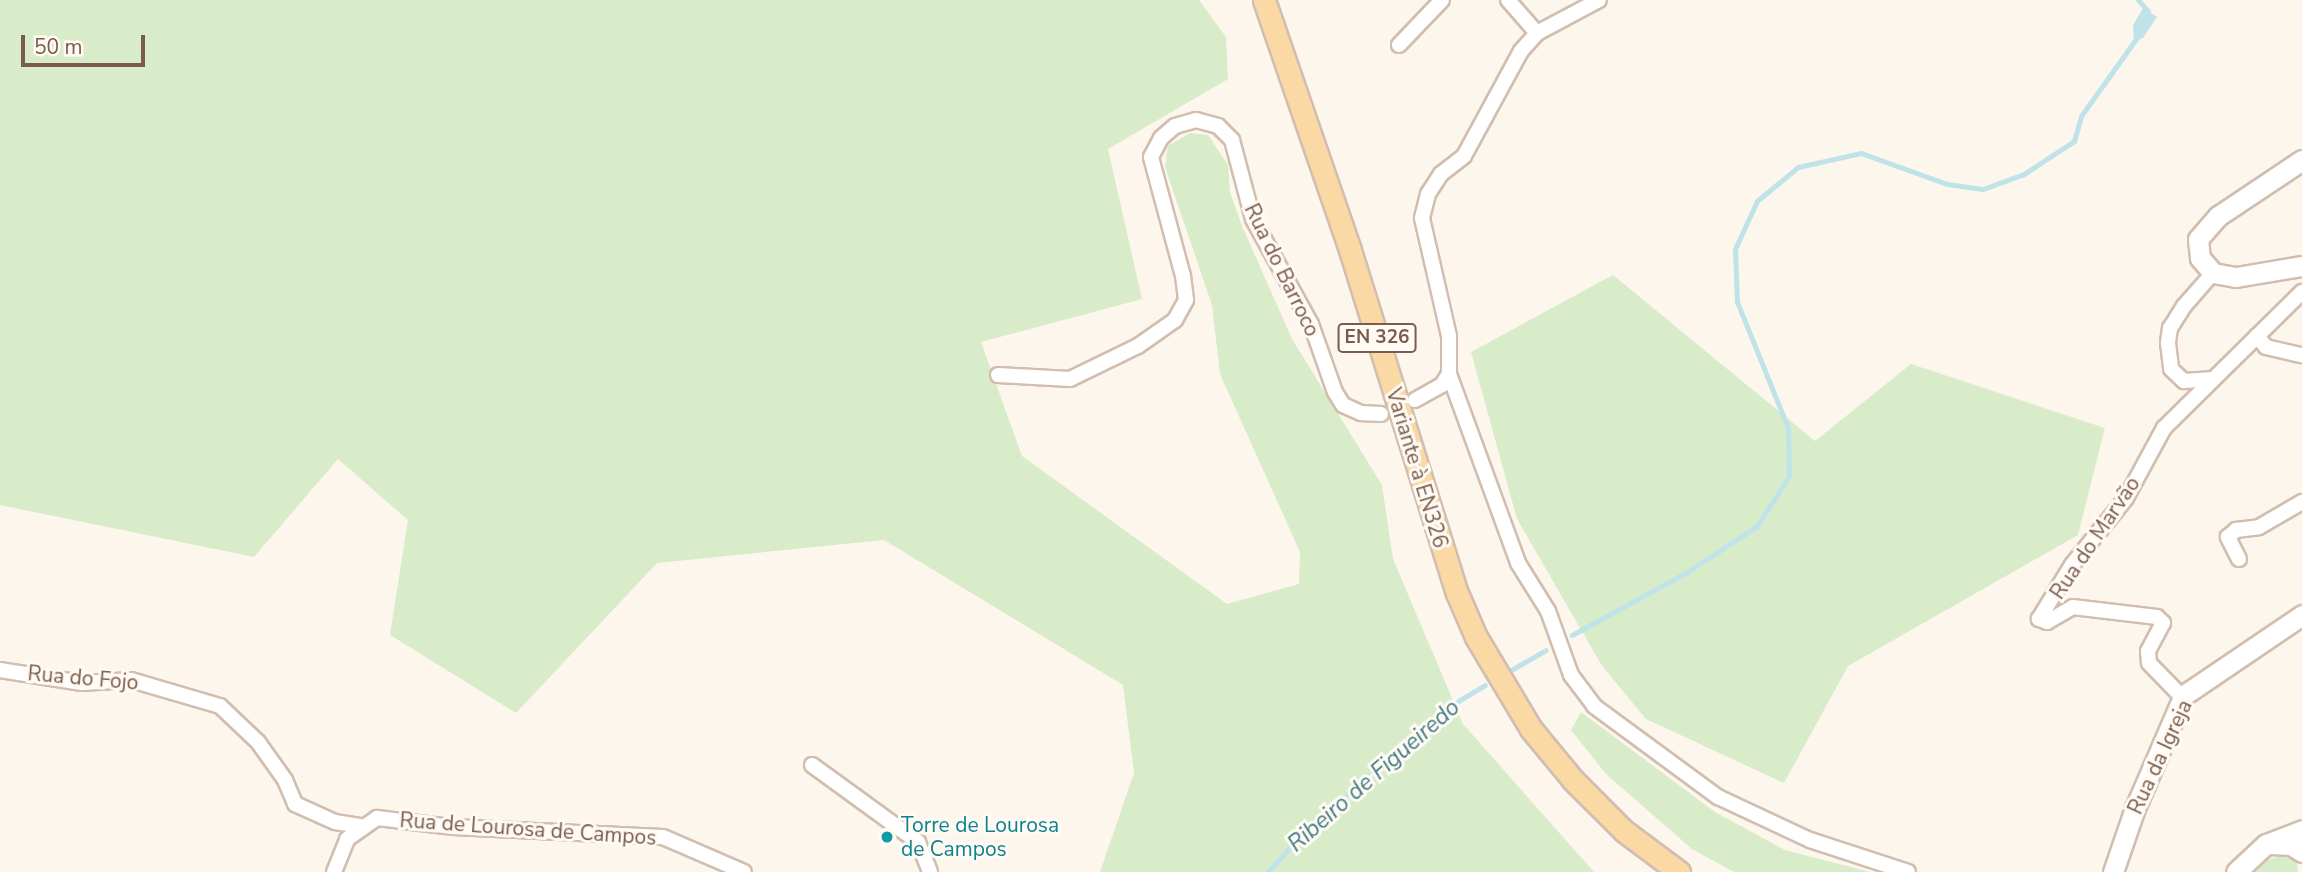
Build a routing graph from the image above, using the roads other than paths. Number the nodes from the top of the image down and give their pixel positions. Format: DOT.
graph roads {
  1 [pos="1264,0"];
  2 [pos="1442,0"];
  3 [pos="1508,0"];
  4 [pos="1599,0"];
  5 [pos="1537,33"];
  6 [pos="1399,45"];
  7 [pos="2302,160"];
  8 [pos="2302,266"];
  9 [pos="2213,273"];
  10 [pos="2302,292"];
  11 [pos="2257,336"];
  12 [pos="2302,355"];
  13 [pos="998,374"];
  14 [pos="1449,374"];
  15 [pos="2213,379"];
  16 [pos="1415,400"];
  17 [pos="1381,414"];
  18 [pos="2302,502"];
  19 [pos="2239,559"];
  20 [pos="2302,615"];
  21 [pos="0,670"];
  22 [pos="2183,698"];
  23 [pos="811,765"];
  24 [pos="360,826"];
  25 [pos="2301,837"];
  26 [pos="334,872"];
  27 [pos="744,872"];
  28 [pos="930,872"];
  29 [pos="1679,872"];
  30 [pos="1908,872"];
  31 [pos="2113,872"];
  32 [pos="2236,872"];
  1 -- 29 [label="main road, Variante à EN326 / EN 326"];
  2 -- 6 [label="street"];
  3 -- 5 [label="street"];
  4 -- 5 [label="street"];
  5 -- 14 [label="street"];
  7 -- 9 [label="street"];
  8 -- 9 [label="street"];
  9 -- 15 [label="street"];
  10 -- 11 [label="street, Rua do Marvão"];
  11 -- 12 [label="street"];
  11 -- 15 [label="street, Rua do Marvão"];
  13 -- 17 [label="street, Rua do Barroco"];
  14 -- 16 [label="street"];
  14 -- 30 [label="street"];
  15 -- 22 [label="street, Rua do Marvão"];
  18 -- 19 [label="street"];
  20 -- 22 [label="street, Rua da Igreja"];
  21 -- 24 [label="street, Rua do Fojo"];
  22 -- 31 [label="street, Rua da Igreja"];
  23 -- 28 [label="street"];
  24 -- 26 [label="street"];
  24 -- 27 [label="street, Rua de Lourosa de Campos"];
  25 -- 32 [label="street"];
}
